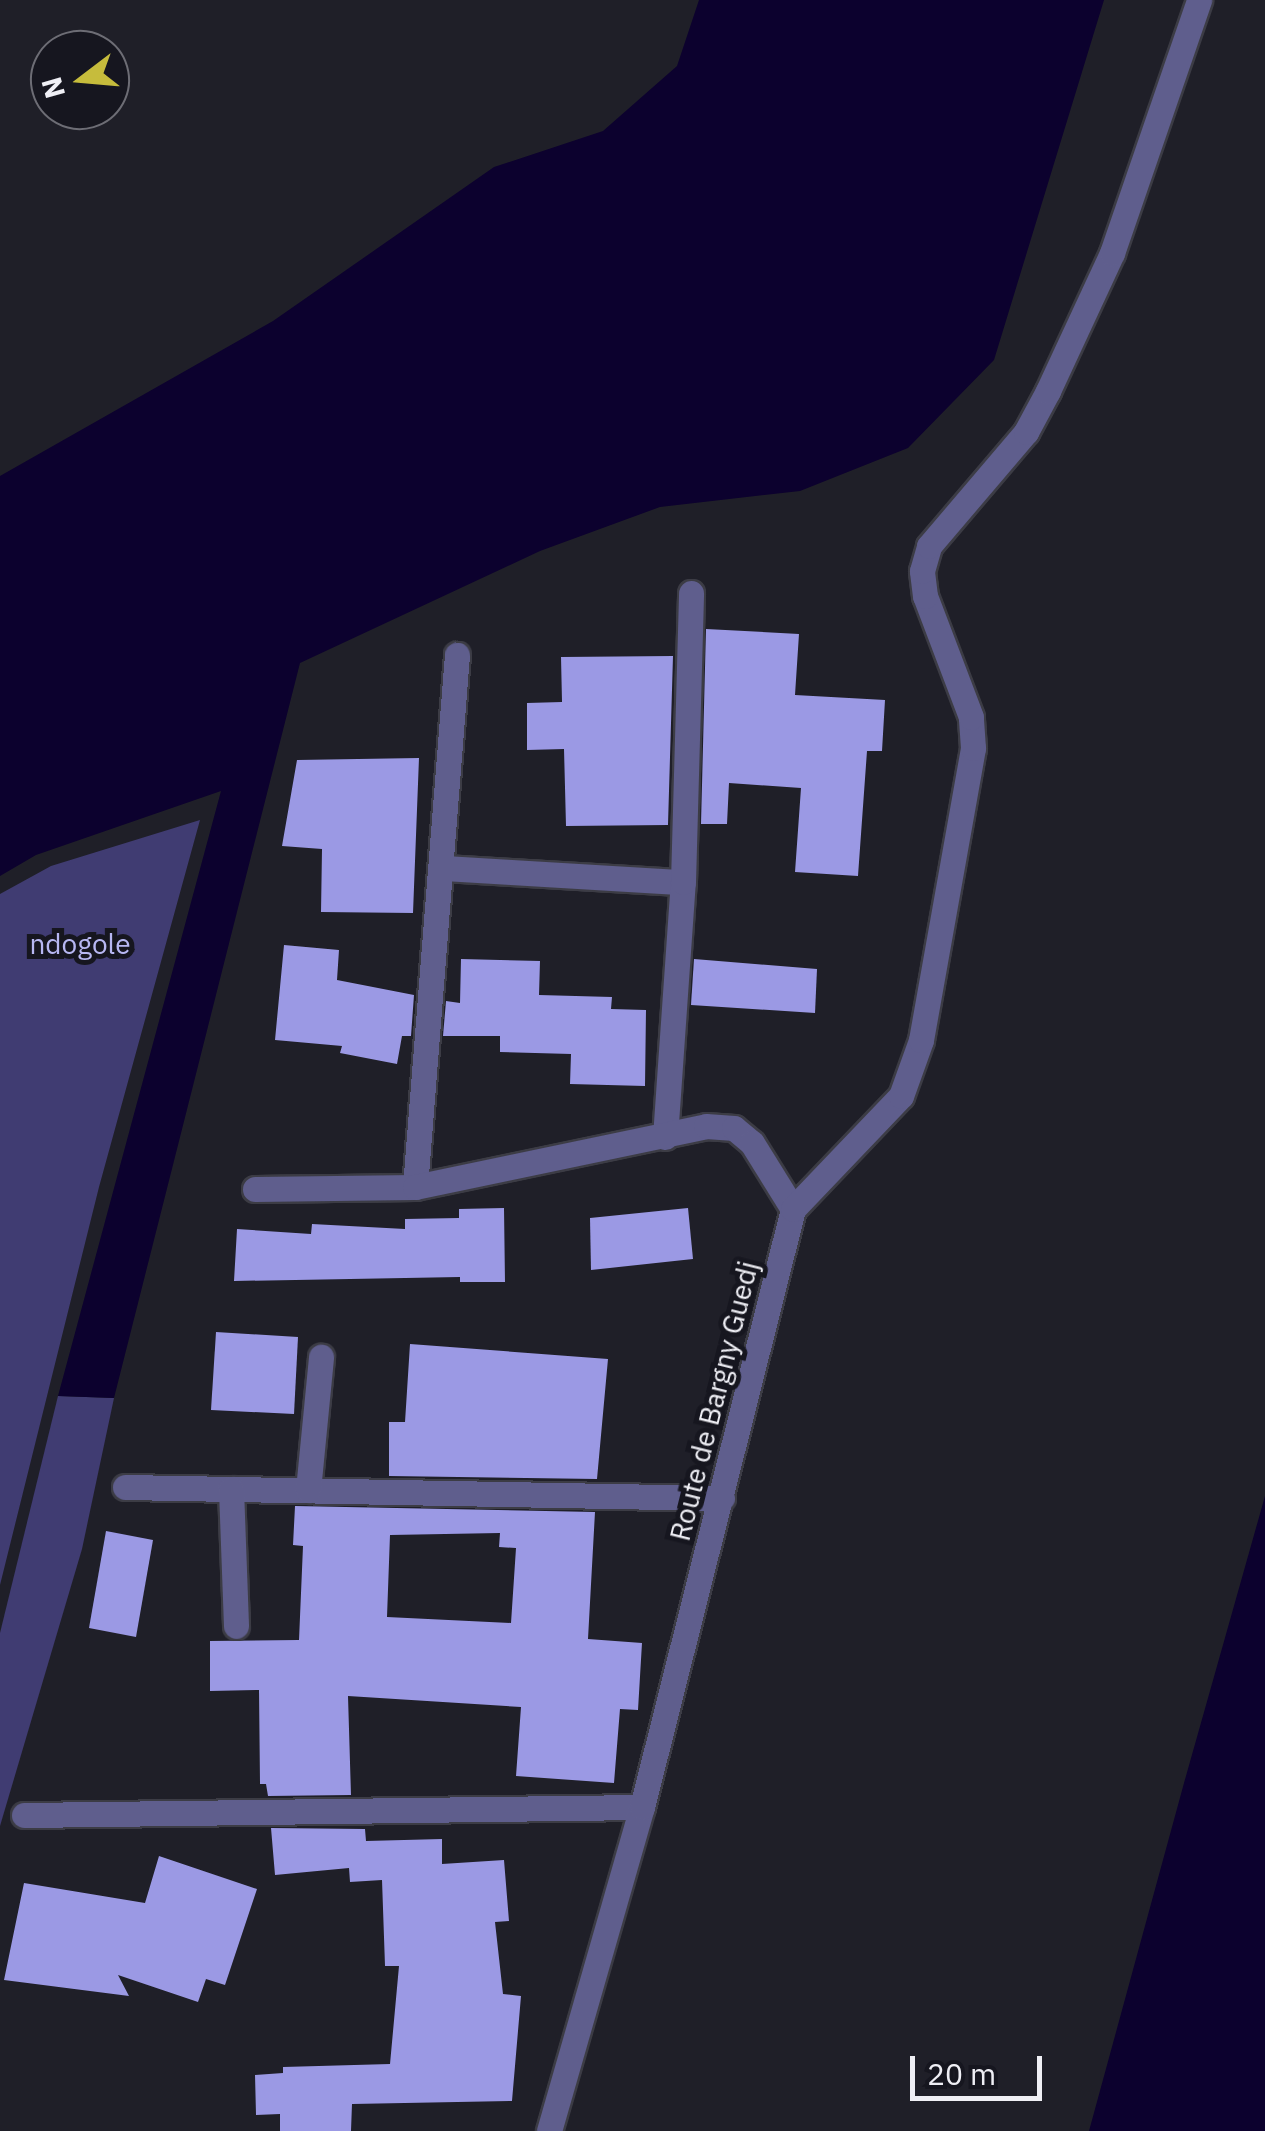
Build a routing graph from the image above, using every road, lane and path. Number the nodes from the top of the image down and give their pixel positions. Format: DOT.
graph roads {
  1 [pos="1198,0"];
  2 [pos="692,594"];
  3 [pos="457,656"];
  4 [pos="444,868"];
  5 [pos="683,882"];
  6 [pos="665,1137"];
  7 [pos="416,1187"];
  8 [pos="255,1190"];
  9 [pos="793,1209"];
  10 [pos="321,1357"];
  11 [pos="124,1487"];
  12 [pos="232,1489"];
  13 [pos="308,1490"];
  14 [pos="722,1498"];
  15 [pos="236,1626"];
  16 [pos="642,1807"];
  17 [pos="24,1814"];
  18 [pos="548,2131"];
  1 -- 9 [label="street, Route de Bargny Guedj"];
  2 -- 5 [label="street"];
  3 -- 4 [label="street"];
  4 -- 5 [label="street"];
  4 -- 7 [label="street"];
  5 -- 6 [label="street"];
  6 -- 7 [label="street"];
  6 -- 9 [label="street"];
  7 -- 8 [label="street"];
  9 -- 14 [label="street, Route de Bargny Guedj"];
  10 -- 13 [label="street"];
  11 -- 12 [label="street"];
  12 -- 13 [label="street"];
  12 -- 15 [label="street"];
  13 -- 14 [label="street"];
  14 -- 16 [label="street, Route de Bargny Guedj"];
  16 -- 17 [label="street"];
  16 -- 18 [label="street, Route de Bargny Guedj"];
}
